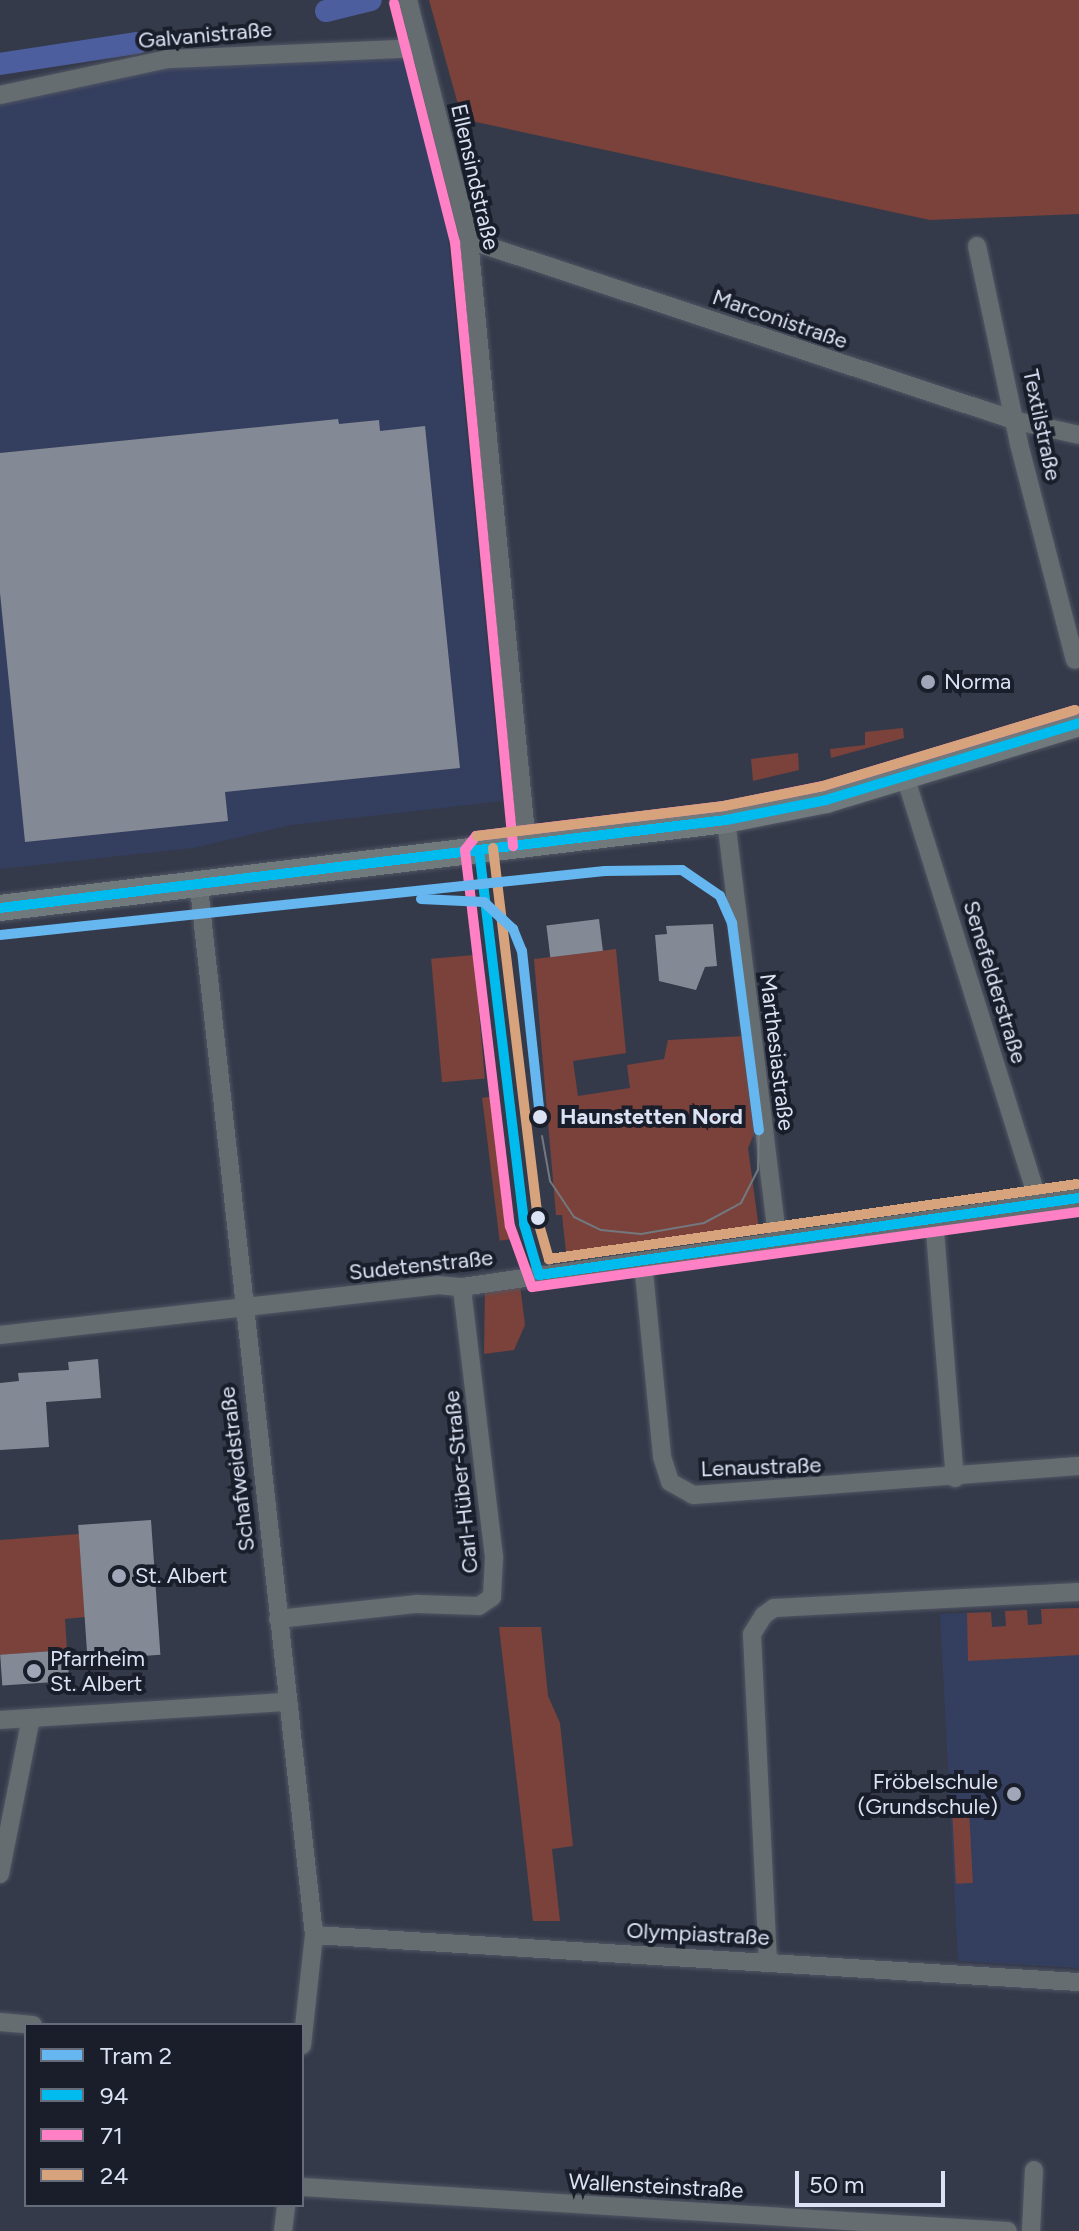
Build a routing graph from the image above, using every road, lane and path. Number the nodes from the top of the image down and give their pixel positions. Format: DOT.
graph roads {
  1 [pos="408,2"];
  2 [pos="418,48"];
  3 [pos="0,95"];
  4 [pos="469,240"];
  5 [pos="977,246"];
  6 [pos="1017,421"];
  7 [pos="1079,435"];
  8 [pos="1075,660"];
  9 [pos="1079,723"];
  10 [pos="905,776"];
  11 [pos="726,820"];
  12 [pos="527,845"];
  13 [pos="199,888"];
  14 [pos="0,908"];
  15 [pos="1079,1198"];
  16 [pos="1039,1203"];
  17 [pos="934,1219"];
  18 [pos="778,1242"];
  19 [pos="643,1262"];
  20 [pos="462,1287"];
  21 [pos="243,1311"];
  22 [pos="0,1335"];
  23 [pos="1079,1466"];
  24 [pos="955,1478"];
  25 [pos="1079,1592"];
  26 [pos="278,1619"];
  27 [pos="287,1702"];
  28 [pos="31,1718"];
  29 [pos="0,1720"];
  30 [pos="0,1874"];
  31 [pos="314,1935"];
  32 [pos="768,1962"];
  33 [pos="1079,1982"];
  34 [pos="0,2022"];
  35 [pos="24,2024"];
  36 [pos="304,2027"];
  37 [pos="1034,2170"];
  38 [pos="304,2187"];
  39 [pos="286,2207"];
  40 [pos="283,2231"];
  41 [pos="1008,2231"];
  42 [pos="1031,2231"];
  1 -- 2 [label="street, Ellensindstraße"];
  2 -- 3 [label="street, Galvanistraße"];
  2 -- 4 [label="street, Ellensindstraße"];
  4 -- 6 [label="street, Marconistraße"];
  4 -- 12 [label="street, Ellensindstraße"];
  5 -- 6 [label="street, Textilstraße"];
  6 -- 7 [label="street, Marconistraße"];
  6 -- 8 [label="street, Textilstraße"];
  9 -- 10 [label="main road"];
  10 -- 11 [label="main road"];
  10 -- 16 [label="street, Senefelderstraße"];
  11 -- 12 [label="main road"];
  11 -- 18 [label="street, Marthesiastraße"];
  12 -- 13 [label="main road"];
  13 -- 14 [label="main road"];
  13 -- 21 [label="street, Schafweidstraße"];
  15 -- 16 [label="street, Sudetenstraße"];
  16 -- 17 [label="street, Sudetenstraße"];
  17 -- 18 [label="street, Sudetenstraße"];
  17 -- 24 [label="street"];
  18 -- 19 [label="street, Sudetenstraße"];
  19 -- 20 [label="street, Sudetenstraße"];
  19 -- 24 [label="street, Lenaustraße"];
  20 -- 21 [label="street, Sudetenstraße"];
  20 -- 26 [label="street, Carl-Hüber-Straße"];
  21 -- 22 [label="street, Sudetenstraße"];
  21 -- 26 [label="street, Schafweidstraße"];
  23 -- 24 [label="street, Lenaustraße"];
  25 -- 32 [label="street"];
  26 -- 27 [label="street, Schafweidstraße"];
  27 -- 28 [label="street"];
  27 -- 31 [label="street, Schafweidstraße"];
  28 -- 29 [label="street"];
  28 -- 30 [label="street"];
  31 -- 32 [label="street, Olympiastraße"];
  31 -- 36 [label="street, Schafweidstraße"];
  32 -- 33 [label="street, Olympiastraße"];
  34 -- 35 [label="street"];
  37 -- 42 [label="street"];
  38 -- 41 [label="street, Wallensteinstraße"];
  39 -- 40 [label="street"];
}
